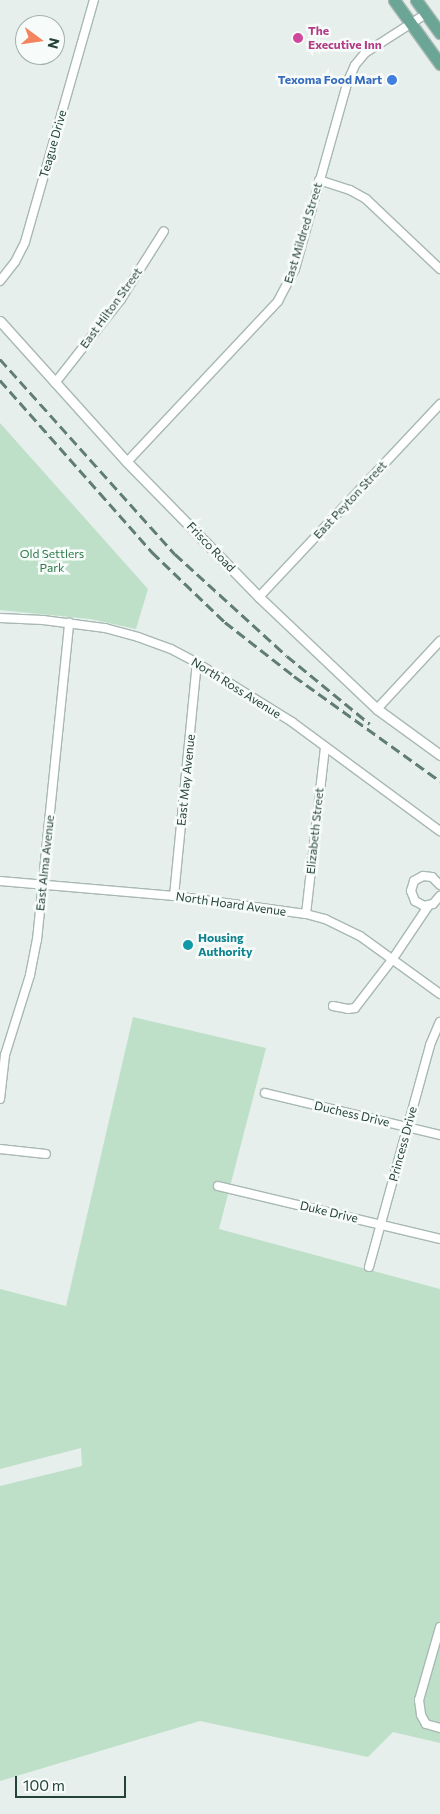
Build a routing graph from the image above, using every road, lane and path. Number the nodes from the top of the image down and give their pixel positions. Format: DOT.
graph roads {
  1 [pos="94,0"];
  2 [pos="394,0"];
  3 [pos="416,0"];
  4 [pos="426,14"];
  5 [pos="410,23"];
  6 [pos="440,33"];
  7 [pos="440,64"];
  8 [pos="319,180"];
  9 [pos="164,231"];
  10 [pos="440,269"];
  11 [pos="0,281"];
  12 [pos="0,321"];
  13 [pos="55,383"];
  14 [pos="440,404"];
  15 [pos="128,462"];
  16 [pos="259,597"];
  17 [pos="0,618"];
  18 [pos="69,623"];
  19 [pos="440,642"];
  20 [pos="198,663"];
  21 [pos="378,708"];
  22 [pos="325,747"];
  23 [pos="440,755"];
  24 [pos="440,831"];
  25 [pos="0,882"];
  26 [pos="42,885"];
  27 [pos="440,885"];
  28 [pos="174,896"];
  29 [pos="440,896"];
  30 [pos="429,905"];
  31 [pos="306,914"];
  32 [pos="392,960"];
  33 [pos="440,994"];
  34 [pos="333,1006"];
  35 [pos="440,1022"];
  36 [pos="265,1093"];
  37 [pos="0,1099"];
  38 [pos="408,1128"];
  39 [pos="440,1135"];
  40 [pos="0,1149"];
  41 [pos="46,1154"];
  42 [pos="218,1186"];
  43 [pos="382,1225"];
  44 [pos="440,1239"];
  45 [pos="369,1267"];
  46 [pos="440,1627"];
  47 [pos="440,1728"];
  1 -- 11 [label="street, Teague Drive"];
  2 -- 5 [label="main road"];
  3 -- 4 [label="main road"];
  4 -- 5 [label="street, East Mildred Street"];
  4 -- 6 [label="main road"];
  5 -- 7 [label="main road"];
  5 -- 8 [label="street, East Mildred Street"];
  8 -- 10 [label="street"];
  8 -- 15 [label="street, East Mildred Street"];
  9 -- 13 [label="street, East Hilton Street"];
  12 -- 13 [label="street, Frisco Road"];
  13 -- 15 [label="street, Frisco Road"];
  14 -- 16 [label="street, East Peyton Street"];
  15 -- 16 [label="street, Frisco Road"];
  16 -- 21 [label="street, Frisco Road"];
  17 -- 18 [label="street, North Ross Avenue"];
  18 -- 20 [label="street, North Ross Avenue"];
  18 -- 26 [label="street, East Alma Avenue"];
  19 -- 21 [label="street"];
  20 -- 22 [label="street, North Ross Avenue"];
  20 -- 28 [label="street, East May Avenue"];
  21 -- 23 [label="street, Frisco Road"];
  22 -- 24 [label="street, North Ross Avenue"];
  22 -- 31 [label="street, Elizabeth Street"];
  25 -- 26 [label="street, North Hoard Avenue"];
  26 -- 28 [label="street, North Hoard Avenue"];
  26 -- 37 [label="street, East Alma Avenue"];
  27 -- 30 [label="street"];
  28 -- 31 [label="street, North Hoard Avenue"];
  29 -- 30 [label="street"];
  30 -- 32 [label="street"];
  31 -- 32 [label="street, North Hoard Avenue"];
  32 -- 33 [label="street, North Hoard Avenue"];
  32 -- 34 [label="street"];
  35 -- 38 [label="street, Princess Drive"];
  36 -- 38 [label="street, Duchess Drive"];
  38 -- 39 [label="street, Duchess Drive"];
  38 -- 43 [label="street, Princess Drive"];
  40 -- 41 [label="street"];
  42 -- 43 [label="street, Duke Drive"];
  43 -- 44 [label="street, Duke Drive"];
  43 -- 45 [label="street, Princess Drive"];
  46 -- 47 [label="street"];
}
